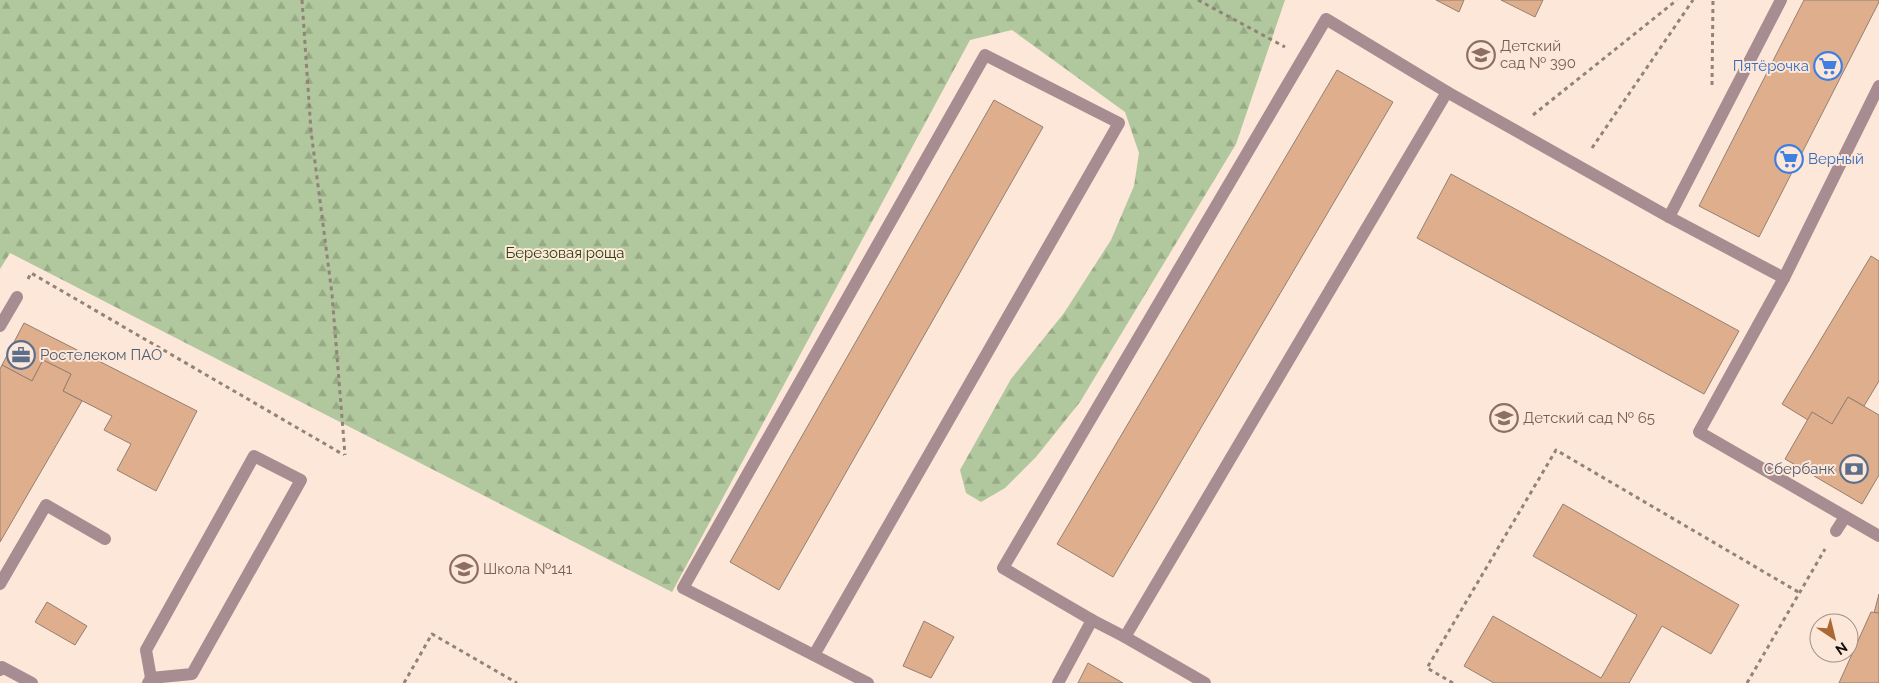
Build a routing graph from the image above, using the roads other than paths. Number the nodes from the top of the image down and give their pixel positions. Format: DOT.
graph roads {
  1 [pos="1781,0"];
  2 [pos="1879,86"];
  3 [pos="1448,92"];
  4 [pos="1875,101"];
  5 [pos="1669,217"];
  6 [pos="1784,278"];
  7 [pos="17,297"];
  8 [pos="0,326"];
  9 [pos="1845,517"];
  10 [pos="1836,531"];
  11 [pos="1879,536"];
  12 [pos="105,539"];
  13 [pos="0,584"];
  14 [pos="1092,620"];
  15 [pos="1125,637"];
  16 [pos="814,655"];
  17 [pos="0,670"];
  18 [pos="150,681"];
  19 [pos="32,683"];
  20 [pos="868,683"];
  21 [pos="1058,683"];
  22 [pos="1205,683"];
  1 -- 5 [label="lane"];
  2 -- 4 [label="lane"];
  3 -- 5 [label="lane"];
  3 -- 14 [label="lane"];
  3 -- 15 [label="lane"];
  4 -- 6 [label="lane"];
  5 -- 6 [label="lane"];
  6 -- 9 [label="lane"];
  7 -- 8 [label="lane"];
  9 -- 10 [label="lane"];
  9 -- 11 [label="lane"];
  12 -- 13 [label="lane"];
  14 -- 15 [label="lane"];
  14 -- 21 [label="lane"];
  15 -- 22 [label="lane"];
  16 -- 16 [label="lane"];
  16 -- 20 [label="lane"];
  17 -- 19 [label="lane"];
  18 -- 18 [label="lane"];
}
